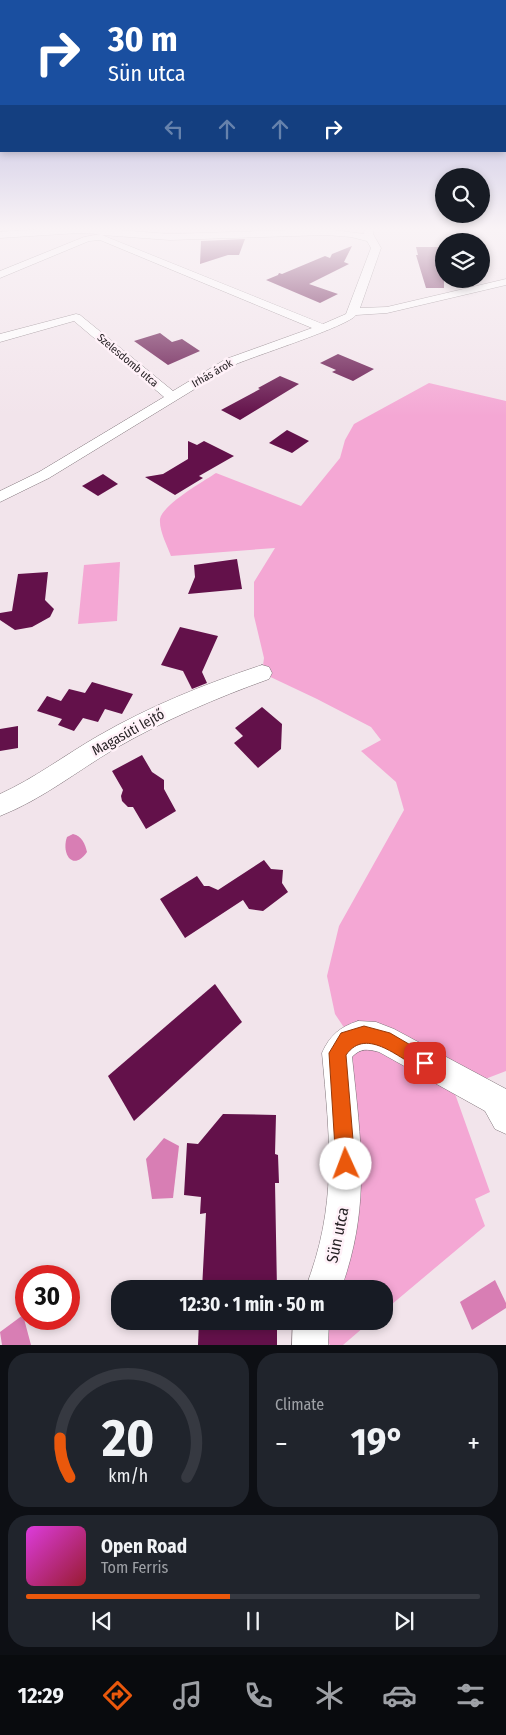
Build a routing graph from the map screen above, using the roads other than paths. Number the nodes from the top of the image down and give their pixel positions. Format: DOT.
graph roads {
  1 [pos="231,290"];
  2 [pos="361,290"];
  3 [pos="473,290"];
  4 [pos="353,311"];
  5 [pos="323,328"];
  6 [pos="0,338"];
  7 [pos="172,397"];
  8 [pos="0,496"];
  9 [pos="262,673"];
  10 [pos="0,805"];
  11 [pos="506,1118"];
  12 [pos="326,1280"];
  13 [pos="311,1330"];
  14 [pos="310,1345"];
  1 -- 5 [label="street"];
  2 -- 4 [label="street"];
  3 -- 4 [label="street"];
  4 -- 5 [label="street, Irhás árok"];
  5 -- 7 [label="street, Irhás árok"];
  6 -- 7 [label="street, Szelesdomb utca"];
  7 -- 8 [label="street, Irhás árok"];
  9 -- 10 [label="street, Magasúti lejtő"];
  11 -- 12 [label="street, Sün utca"];
  13 -- 14 [label="street"];
}
